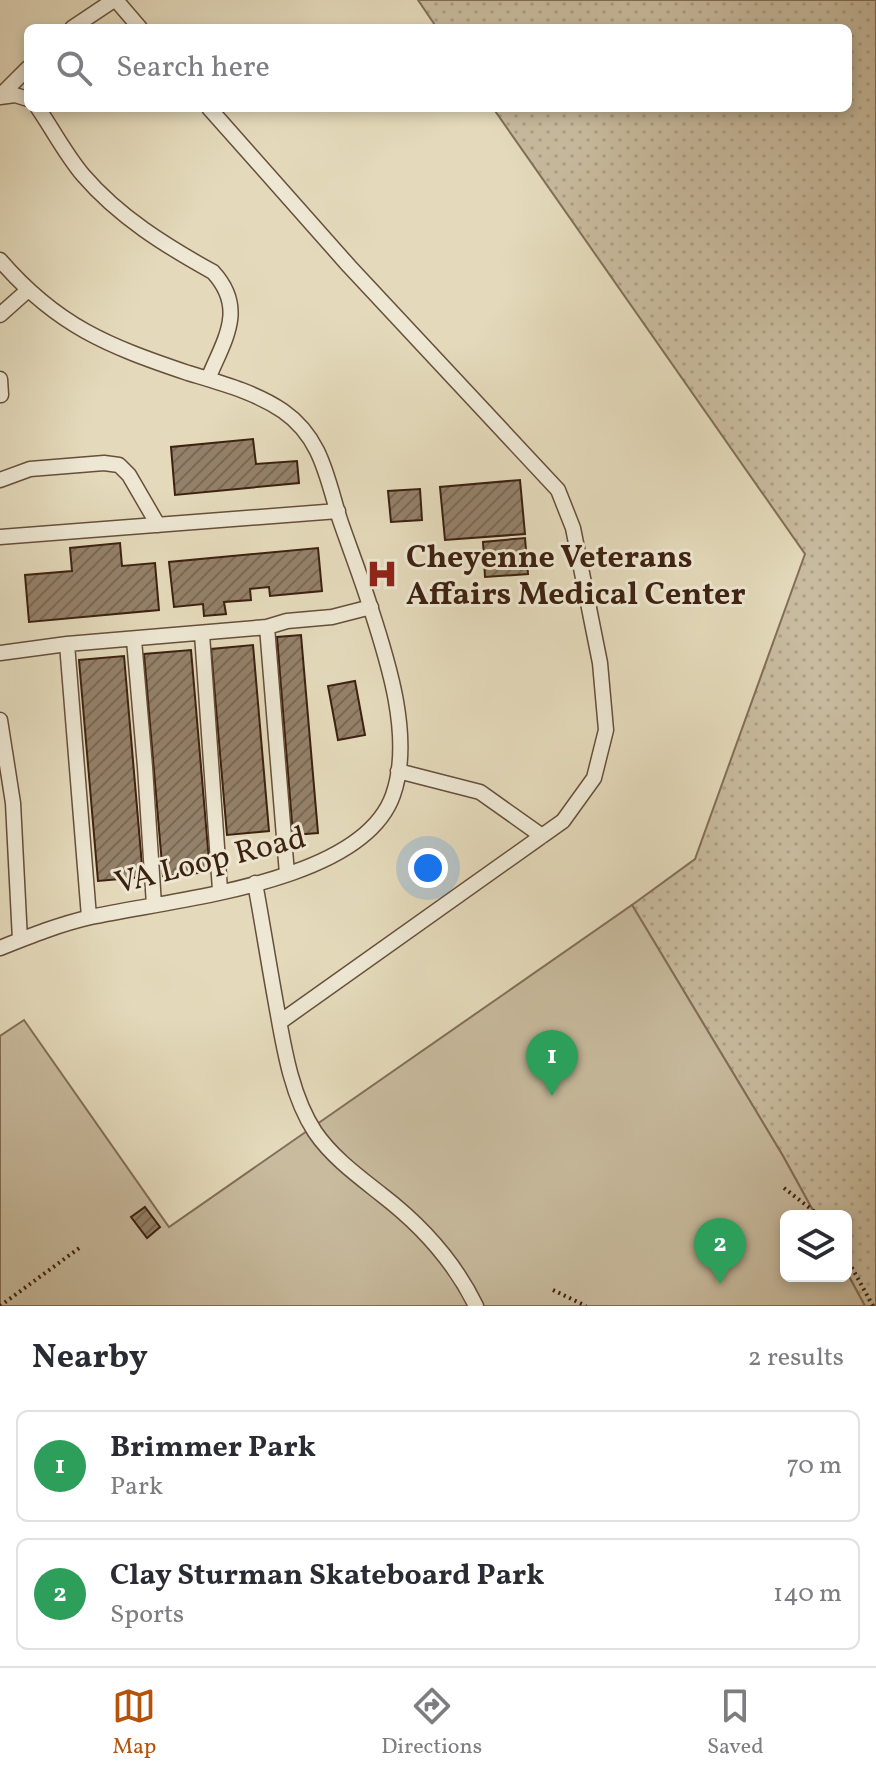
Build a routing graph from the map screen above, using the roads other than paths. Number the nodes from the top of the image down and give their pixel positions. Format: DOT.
graph roads {
  1 [pos="115,0"];
  2 [pos="78,24"];
  3 [pos="136,24"];
  4 [pos="24,72"];
  5 [pos="0,96"];
  6 [pos="24,98"];
  7 [pos="41,112"];
  8 [pos="213,112"];
  9 [pos="0,260"];
  10 [pos="28,290"];
  11 [pos="0,315"];
  12 [pos="0,379"];
  13 [pos="208,379"];
  14 [pos="1,395"];
  15 [pos="0,480"];
  16 [pos="338,511"];
  17 [pos="158,525"];
  18 [pos="0,537"];
  19 [pos="371,607"];
  20 [pos="267,627"];
  21 [pos="202,634"];
  22 [pos="134,640"];
  23 [pos="67,644"];
  24 [pos="0,653"];
  25 [pos="0,720"];
  26 [pos="398,771"];
  27 [pos="542,836"];
  28 [pos="287,874"];
  29 [pos="255,883"];
  30 [pos="220,890"];
  31 [pos="154,905"];
  32 [pos="89,917"];
  33 [pos="20,940"];
  34 [pos="0,948"];
  35 [pos="280,1022"];
  36 [pos="476,1306"];
  1 -- 2 [label="lane"];
  1 -- 3 [label="lane"];
  4 -- 5 [label="lane"];
  5 -- 6 [label="lane"];
  7 -- 13 [label="lane"];
  8 -- 27 [label="lane"];
  9 -- 10 [label="lane, VA Loop Road"];
  10 -- 11 [label="lane"];
  10 -- 13 [label="lane, VA Loop Road"];
  12 -- 14 [label="lane"];
  13 -- 16 [label="lane, VA Loop Road"];
  15 -- 17 [label="lane"];
  16 -- 17 [label="lane"];
  16 -- 19 [label="lane, VA Loop Road"];
  17 -- 18 [label="lane"];
  19 -- 20 [label="lane"];
  19 -- 26 [label="lane, VA Loop Road"];
  20 -- 21 [label="lane"];
  20 -- 28 [label="lane"];
  21 -- 22 [label="lane"];
  21 -- 30 [label="lane"];
  22 -- 23 [label="lane"];
  22 -- 31 [label="lane"];
  23 -- 24 [label="lane"];
  23 -- 32 [label="lane"];
  25 -- 33 [label="lane"];
  26 -- 27 [label="lane"];
  26 -- 28 [label="lane, VA Loop Road"];
  27 -- 35 [label="lane"];
  28 -- 29 [label="lane, VA Loop Road"];
  29 -- 30 [label="lane, VA Loop Road"];
  29 -- 35 [label="lane"];
  30 -- 31 [label="lane, VA Loop Road"];
  31 -- 32 [label="lane, VA Loop Road"];
  32 -- 33 [label="lane, VA Loop Road"];
  33 -- 34 [label="lane, VA Loop Road"];
  35 -- 36 [label="lane"];
}
